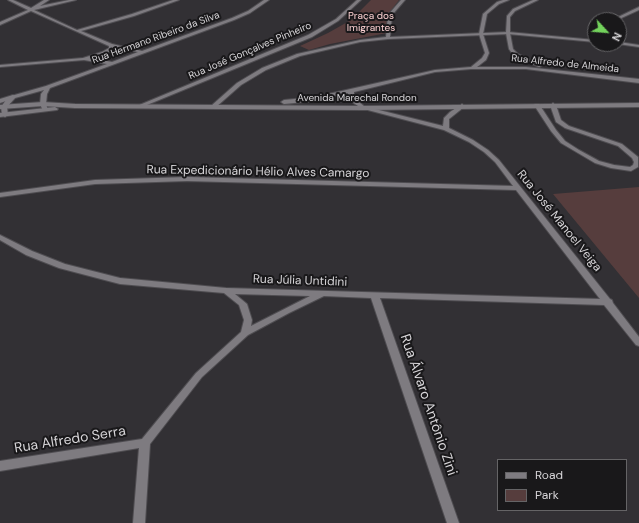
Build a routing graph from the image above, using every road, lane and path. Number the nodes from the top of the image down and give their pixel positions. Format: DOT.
graph roads {
  1 [pos="10,0"];
  2 [pos="47,0"];
  3 [pos="74,0"];
  4 [pos="177,0"];
  5 [pos="267,0"];
  6 [pos="359,0"];
  7 [pos="403,0"];
  8 [pos="507,0"];
  9 [pos="536,0"];
  10 [pos="639,8"];
  11 [pos="30,10"];
  12 [pos="627,14"];
  13 [pos="0,24"];
  14 [pos="76,31"];
  15 [pos="508,33"];
  16 [pos="481,34"];
  17 [pos="388,38"];
  18 [pos="587,40"];
  19 [pos="627,44"];
  20 [pos="111,45"];
  21 [pos="639,46"];
  22 [pos="278,50"];
  23 [pos="142,52"];
  24 [pos="285,52"];
  25 [pos="292,53"];
  26 [pos="299,55"];
  27 [pos="83,59"];
  28 [pos="113,63"];
  29 [pos="0,66"];
  30 [pos="472,68"];
  31 [pos="547,70"];
  32 [pos="639,81"];
  33 [pos="48,87"];
  34 [pos="351,91"];
  35 [pos="13,97"];
  36 [pos="0,100"];
  37 [pos="537,105"];
  38 [pos="553,105"];
  39 [pos="639,105"];
  40 [pos="140,106"];
  41 [pos="214,106"];
  42 [pos="252,106"];
  43 [pos="462,106"];
  44 [pos="2,107"];
  45 [pos="44,107"];
  46 [pos="363,108"];
  47 [pos="3,115"];
  48 [pos="446,129"];
  49 [pos="516,188"];
  50 [pos="0,195"];
  51 [pos="0,237"];
  52 [pos="226,290"];
  53 [pos="325,293"];
  54 [pos="375,296"];
  55 [pos="609,302"];
  56 [pos="245,334"];
  57 [pos="639,343"];
  58 [pos="145,443"];
  59 [pos="0,466"];
  60 [pos="139,523"];
  61 [pos="454,523"];
  1 -- 11 [label="street"];
  2 -- 11 [label="street"];
  3 -- 11 [label="street"];
  4 -- 14 [label="street"];
  5 -- 23 [label="street, Rua Hermano Ribeiro da Silva"];
  6 -- 22 [label="street, Rua José Gonçalves Pinheiro"];
  7 -- 17 [label="street"];
  8 -- 16 [label="street"];
  9 -- 15 [label="street"];
  10 -- 12 [label="street"];
  11 -- 13 [label="street"];
  11 -- 14 [label="street"];
  14 -- 20 [label="street"];
  15 -- 16 [label="street"];
  15 -- 18 [label="street"];
  15 -- 31 [label="street"];
  16 -- 17 [label="street"];
  16 -- 30 [label="street"];
  17 -- 26 [label="street"];
  19 -- 21 [label="street"];
  20 -- 23 [label="street"];
  20 -- 27 [label="street"];
  22 -- 24 [label="street"];
  22 -- 40 [label="street, Rua José Gonçalves Pinheiro"];
  23 -- 28 [label="street, Rua Hermano Ribeiro da Silva"];
  25 -- 26 [label="street"];
  26 -- 41 [label="street"];
  27 -- 28 [label="street"];
  27 -- 29 [label="street"];
  28 -- 33 [label="street, Rua Hermano Ribeiro da Silva"];
  30 -- 31 [label="street, Rua Alfredo de Almeida"];
  30 -- 34 [label="street, Rua Alfredo de Almeida"];
  31 -- 32 [label="street, Rua Alfredo de Almeida"];
  33 -- 35 [label="street, Rua Hermano Ribeiro da Silva"];
  33 -- 45 [label="street"];
  34 -- 42 [label="street, Rua Alfredo de Almeida"];
  34 -- 46 [label="street"];
  35 -- 36 [label="street, Rua Hermano Ribeiro da Silva"];
  35 -- 44 [label="street"];
  37 -- 38 [label="street, Avenida Marechal Rondon"];
  37 -- 38 [label="street"];
  37 -- 43 [label="street, Avenida Marechal Rondon"];
  38 -- 39 [label="street, Avenida Marechal Rondon"];
  40 -- 41 [label="street, Avenida Marechal Rondon"];
  40 -- 45 [label="street, Avenida Marechal Rondon"];
  41 -- 42 [label="street, Avenida Marechal Rondon"];
  42 -- 46 [label="street, Avenida Marechal Rondon"];
  43 -- 46 [label="street, Avenida Marechal Rondon"];
  43 -- 48 [label="street"];
  44 -- 45 [label="street, Avenida Marechal Rondon"];
  44 -- 47 [label="street"];
  45 -- 47 [label="street, Avenida Marechal Rondon"];
  46 -- 48 [label="street, Rua José Manoel Veiga"];
  48 -- 49 [label="street, Rua José Manoel Veiga"];
  49 -- 50 [label="street, Rua Expedicionário Hélio Alves Camargo"];
  49 -- 55 [label="street, Rua José Manoel Veiga"];
  51 -- 52 [label="street, Rua Júlia Untidini"];
  52 -- 53 [label="street, Rua Júlia Untidini"];
  52 -- 56 [label="street"];
  53 -- 54 [label="street, Rua Júlia Untidini"];
  53 -- 56 [label="street"];
  54 -- 55 [label="street, Rua Júlia Untidini"];
  54 -- 61 [label="street, Rua Álvaro Antônio Zini"];
  55 -- 57 [label="street, Rua José Manoel Veiga"];
  56 -- 58 [label="street"];
  58 -- 59 [label="street, Rua Alfredo Serra"];
  58 -- 60 [label="street"];
}
